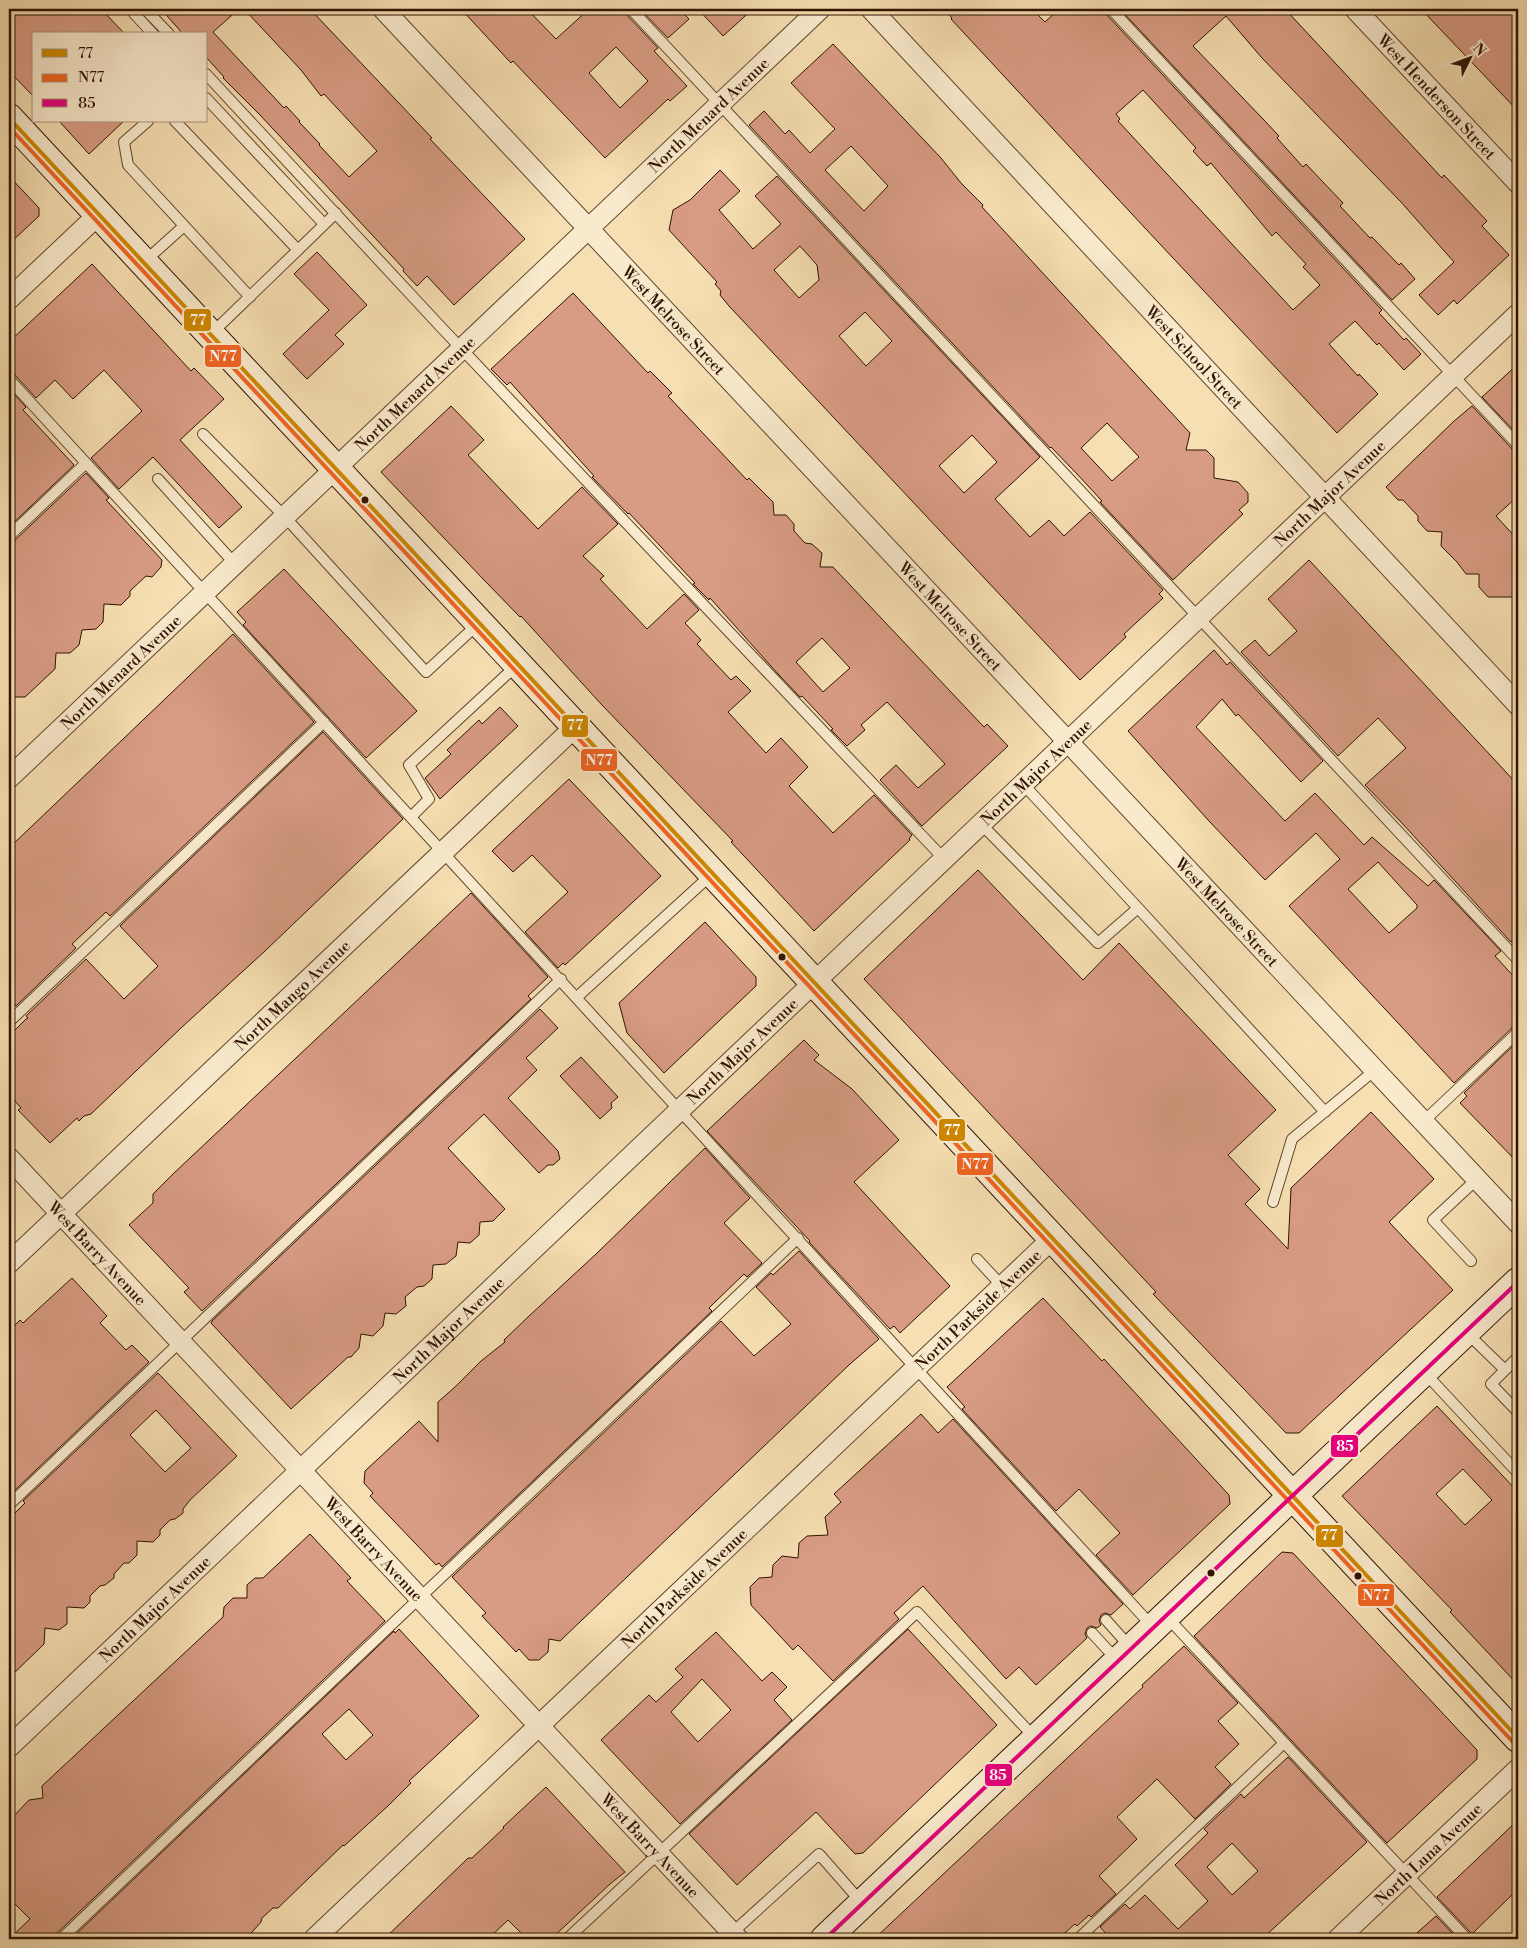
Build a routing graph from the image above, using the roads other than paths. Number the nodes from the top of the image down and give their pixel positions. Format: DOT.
graph roads {
  1 [pos="130,9"];
  2 [pos="146,9"];
  3 [pos="383,9"];
  4 [pos="631,9"];
  5 [pos="820,9"];
  6 [pos="870,9"];
  7 [pos="1111,9"];
  8 [pos="1355,9"];
  9 [pos="151,32"];
  10 [pos="167,32"];
  11 [pos="208,76"];
  12 [pos="208,100"];
  13 [pos="720,104"];
  14 [pos="9,118"];
  15 [pos="147,122"];
  16 [pos="176,122"];
  17 [pos="1518,184"];
  18 [pos="336,213"];
  19 [pos="99,214"];
  20 [pos="324,224"];
  21 [pos="184,226"];
  22 [pos="588,229"];
  23 [pos="298,250"];
  24 [pos="143,262"];
  25 [pos="250,297"];
  26 [pos="9,300"];
  27 [pos="1518,314"];
  28 [pos="210,334"];
  29 [pos="462,349"];
  30 [pos="1453,375"];
  31 [pos="9,380"];
  32 [pos="203,434"];
  33 [pos="1518,445"];
  34 [pos="86,463"];
  35 [pos="335,469"];
  36 [pos="158,479"];
  37 [pos="1325,497"];
  38 [pos="284,517"];
  39 [pos="9,536"];
  40 [pos="235,564"];
  41 [pos="205,592"];
  42 [pos="1198,617"];
  43 [pos="479,623"];
  44 [pos="518,664"];
  45 [pos="1518,705"];
  46 [pos="324,722"];
  47 [pos="576,726"];
  48 [pos="1068,741"];
  49 [pos="9,778"];
  50 [pos="1023,784"];
  51 [pos="411,817"];
  52 [pos="981,824"];
  53 [pos="443,852"];
  54 [pos="944,859"];
  55 [pos="713,873"];
  56 [pos="1138,908"];
  57 [pos="1518,960"];
  58 [pos="560,979"];
  59 [pos="814,982"];
  60 [pos="577,997"];
  61 [pos="9,1022"];
  62 [pos="1518,1032"];
  63 [pos="1375,1070"];
  64 [pos="680,1109"];
  65 [pos="1325,1112"];
  66 [pos="1423,1122"];
  67 [pos="9,1158"];
  68 [pos="1477,1179"];
  69 [pos="1273,1202"];
  70 [pos="61,1214"];
  71 [pos="1518,1223"];
  72 [pos="798,1238"];
  73 [pos="1053,1238"];
  74 [pos="977,1259"];
  75 [pos="10,1260"];
  76 [pos="1471,1261"];
  77 [pos="1518,1282"];
  78 [pos="1002,1286"];
  79 [pos="1466,1332"];
  80 [pos="181,1343"];
  81 [pos="1518,1358"];
  82 [pos="917,1367"];
  83 [pos="1505,1370"];
  84 [pos="1424,1372"];
  85 [pos="1518,1412"];
  86 [pos="300,1470"];
  87 [pos="1518,1473"];
  88 [pos="1294,1496"];
  89 [pos="9,1505"];
  90 [pos="420,1598"];
  91 [pos="1106,1620"];
  92 [pos="1160,1622"];
  93 [pos="1092,1633"];
  94 [pos="1125,1655"];
  95 [pos="539,1726"];
  96 [pos="1518,1738"];
  97 [pos="1036,1739"];
  98 [pos="1284,1743"];
  99 [pos="9,1746"];
  100 [pos="1518,1769"];
  101 [pos="658,1853"];
  102 [pos="1407,1875"];
  103 [pos="863,1903"];
  104 [pos="735,1936"];
  105 [pos="60,1939"];
  106 [pos="314,1939"];
  107 [pos="567,1939"];
  108 [pos="825,1939"];
  109 [pos="1078,1939"];
  110 [pos="1338,1939"];
  111 [pos="1467,1939"];
  1 -- 9 [label="lane"];
  2 -- 10 [label="lane"];
  3 -- 22 [label="street, West Melrose Street"];
  4 -- 13 [label="lane"];
  5 -- 13 [label="street, North Menard Avenue"];
  6 -- 37 [label="street, West School Street"];
  7 -- 30 [label="lane"];
  8 -- 17 [label="street, West Henderson Street"];
  11 -- 18 [label="lane"];
  12 -- 20 [label="lane"];
  13 -- 22 [label="street, North Menard Avenue"];
  13 -- 42 [label="lane"];
  14 -- 19 [label="main road"];
  15 -- 21 [label="lane"];
  16 -- 23 [label="lane"];
  18 -- 20 [label="lane"];
  18 -- 29 [label="lane"];
  19 -- 24 [label="main road"];
  19 -- 26 [label="street"];
  20 -- 23 [label="lane"];
  21 -- 24 [label="lane"];
  21 -- 25 [label="lane"];
  22 -- 29 [label="street, North Menard Avenue"];
  22 -- 48 [label="street, West Melrose Street"];
  23 -- 25 [label="lane"];
  24 -- 28 [label="main road"];
  25 -- 28 [label="lane"];
  27 -- 30 [label="street, North Major Avenue"];
  28 -- 35 [label="main road"];
  29 -- 35 [label="street, North Menard Avenue"];
  29 -- 54 [label="lane"];
  30 -- 33 [label="lane"];
  30 -- 37 [label="street, North Major Avenue"];
  31 -- 34 [label="lane"];
  32 -- 38 [label="lane"];
  34 -- 39 [label="lane"];
  34 -- 41 [label="lane"];
  35 -- 38 [label="street, North Menard Avenue"];
  35 -- 43 [label="main road"];
  36 -- 40 [label="lane"];
  37 -- 42 [label="street, North Major Avenue"];
  37 -- 45 [label="street, West School Street"];
  38 -- 40 [label="street, North Menard Avenue"];
  38 -- 43 [label="lane"];
  40 -- 41 [label="street, North Menard Avenue"];
  41 -- 46 [label="lane"];
  41 -- 49 [label="street, North Menard Avenue"];
  42 -- 48 [label="street, North Major Avenue"];
  42 -- 57 [label="lane"];
  43 -- 44 [label="main road"];
  44 -- 47 [label="main road"];
  44 -- 51 [label="lane"];
  46 -- 51 [label="lane"];
  46 -- 61 [label="lane"];
  47 -- 53 [label="street, North Mango Avenue"];
  47 -- 55 [label="main road"];
  48 -- 50 [label="street, North Major Avenue"];
  48 -- 63 [label="street, West Melrose Street"];
  50 -- 52 [label="street, North Major Avenue"];
  50 -- 56 [label="lane"];
  51 -- 53 [label="lane"];
  52 -- 54 [label="street, North Major Avenue"];
  52 -- 56 [label="lane"];
  53 -- 58 [label="lane"];
  53 -- 70 [label="street, North Mango Avenue"];
  54 -- 59 [label="street, North Major Avenue"];
  55 -- 59 [label="main road"];
  55 -- 60 [label="lane"];
  56 -- 65 [label="lane"];
  58 -- 60 [label="lane"];
  58 -- 80 [label="lane"];
  59 -- 64 [label="street, North Major Avenue"];
  59 -- 73 [label="main road"];
  60 -- 64 [label="lane"];
  62 -- 66 [label="lane"];
  63 -- 65 [label="lane"];
  63 -- 66 [label="street, West Melrose Street"];
  64 -- 72 [label="lane"];
  64 -- 86 [label="street, North Major Avenue"];
  65 -- 69 [label="lane"];
  66 -- 68 [label="street, West Melrose Street"];
  67 -- 70 [label="street, West Barry Avenue"];
  68 -- 71 [label="street, West Melrose Street"];
  68 -- 76 [label="lane"];
  70 -- 75 [label="street, North Mango Avenue"];
  70 -- 80 [label="street, West Barry Avenue"];
  72 -- 82 [label="lane"];
  72 -- 90 [label="lane"];
  73 -- 78 [label="street, North Parkside Avenue"];
  73 -- 88 [label="main road"];
  74 -- 78 [label="lane"];
  77 -- 79 [label="main road"];
  78 -- 82 [label="street, North Parkside Avenue"];
  79 -- 83 [label="lane"];
  79 -- 84 [label="main road"];
  80 -- 86 [label="street, West Barry Avenue"];
  80 -- 89 [label="lane"];
  81 -- 83 [label="lane"];
  82 -- 92 [label="lane"];
  82 -- 95 [label="street, North Parkside Avenue"];
  83 -- 85 [label="lane"];
  84 -- 87 [label="lane"];
  84 -- 88 [label="main road"];
  86 -- 90 [label="street, West Barry Avenue"];
  86 -- 99 [label="street, North Major Avenue"];
  88 -- 92 [label="main road"];
  88 -- 96 [label="main road"];
  90 -- 95 [label="street, West Barry Avenue"];
  90 -- 105 [label="lane"];
  91 -- 94 [label="lane"];
  92 -- 94 [label="main road"];
  92 -- 98 [label="lane"];
  93 -- 94 [label="lane"];
  94 -- 97 [label="main road"];
  95 -- 101 [label="street, West Barry Avenue"];
  95 -- 106 [label="street, North Parkside Avenue"];
  97 -- 101 [label="lane"];
  97 -- 103 [label="main road"];
  98 -- 102 [label="lane"];
  98 -- 109 [label="lane"];
  100 -- 102 [label="street, North Luna Avenue"];
  101 -- 104 [label="street, West Barry Avenue"];
  101 -- 107 [label="lane"];
  102 -- 110 [label="street, North Luna Avenue"];
  102 -- 111 [label="lane"];
  103 -- 104 [label="lane"];
  103 -- 108 [label="main road"];
}
